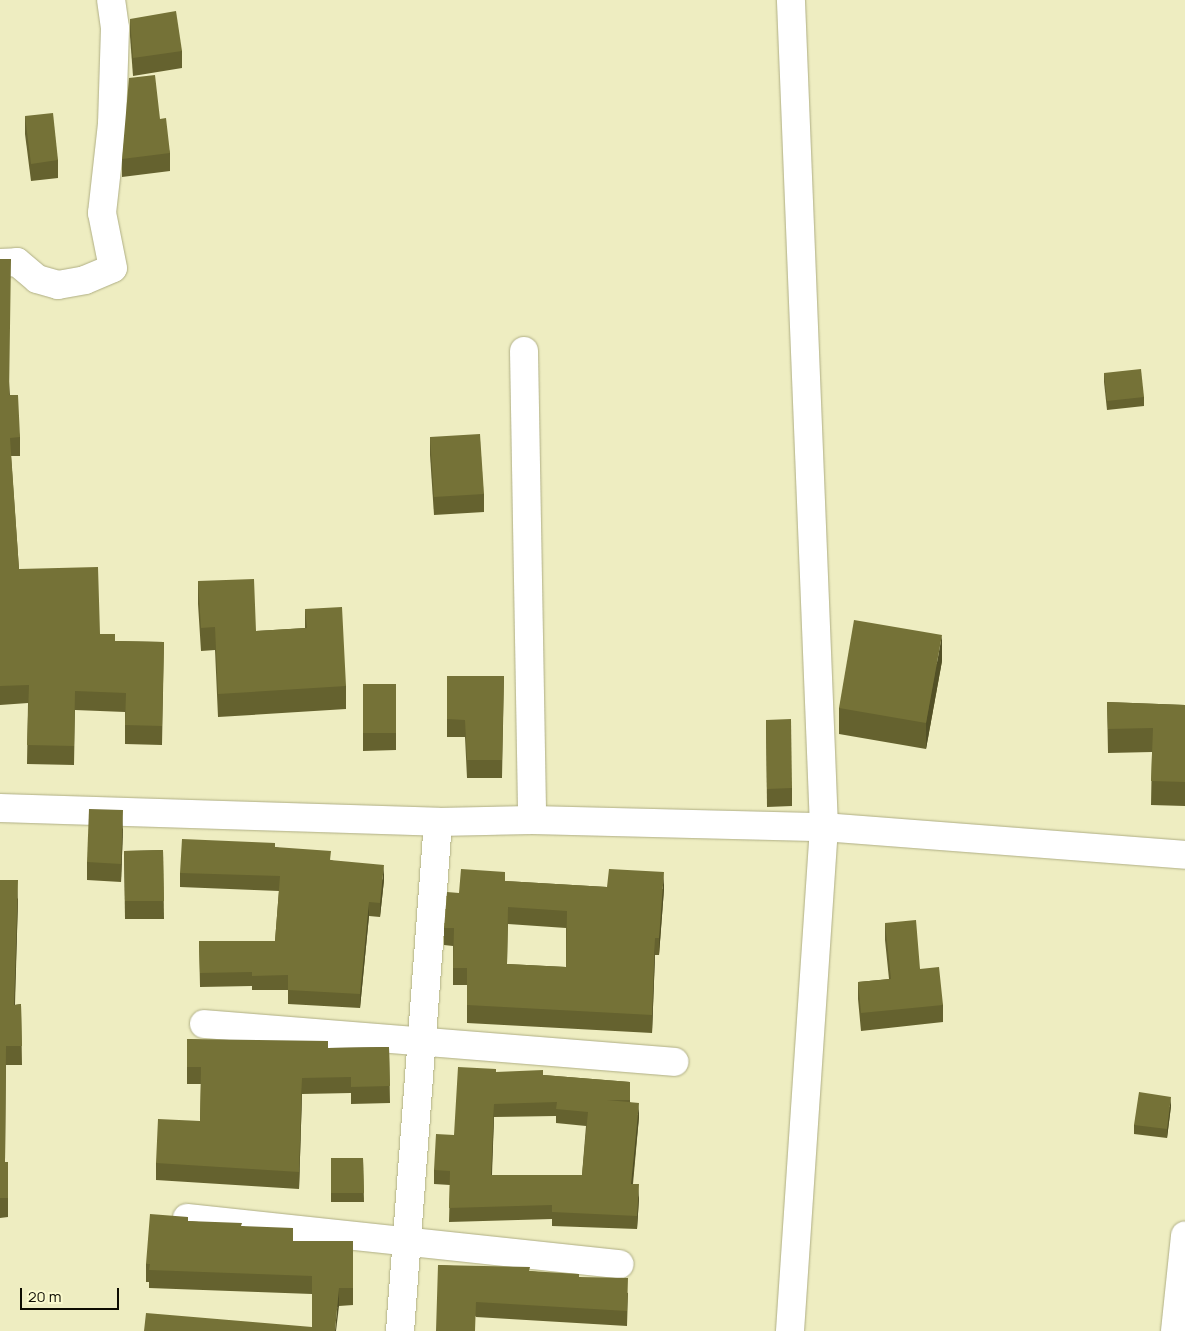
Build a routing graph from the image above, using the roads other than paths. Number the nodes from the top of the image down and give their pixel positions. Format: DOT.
graph roads {
  1 [pos="111,0"];
  2 [pos="792,0"];
  3 [pos="0,263"];
  4 [pos="524,351"];
  5 [pos="0,808"];
  6 [pos="532,820"];
  7 [pos="438,822"];
  8 [pos="824,828"];
  9 [pos="1185,855"];
  10 [pos="204,1024"];
  11 [pos="424,1042"];
  12 [pos="674,1062"];
  13 [pos="187,1218"];
  14 [pos="1185,1236"];
  15 [pos="407,1243"];
  16 [pos="620,1264"];
  17 [pos="400,1331"];
  18 [pos="790,1331"];
  19 [pos="1175,1331"];
  1 -- 3 [label="street"];
  2 -- 8 [label="street"];
  4 -- 6 [label="street"];
  5 -- 7 [label="street"];
  6 -- 7 [label="street"];
  6 -- 8 [label="street"];
  7 -- 11 [label="street"];
  8 -- 9 [label="street"];
  8 -- 18 [label="street"];
  10 -- 11 [label="street"];
  11 -- 12 [label="street"];
  11 -- 15 [label="street"];
  13 -- 15 [label="street"];
  14 -- 19 [label="street"];
  15 -- 16 [label="street"];
  15 -- 17 [label="street"];
}
